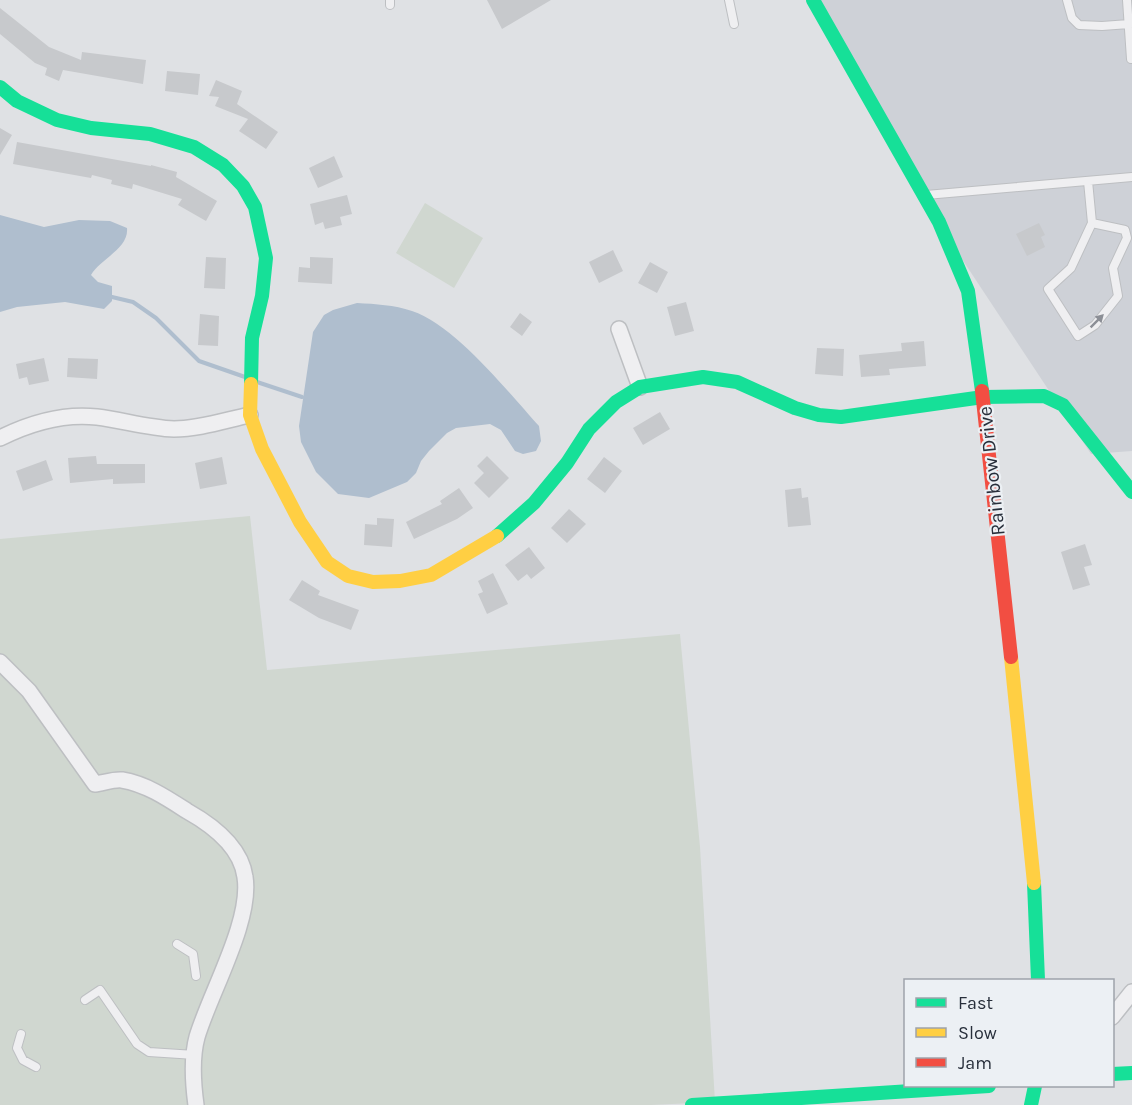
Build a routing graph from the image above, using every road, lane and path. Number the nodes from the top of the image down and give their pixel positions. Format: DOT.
graph roads {
  1 [pos="729,0"];
  2 [pos="813,0"];
  3 [pos="1067,0"];
  4 [pos="1127,0"];
  5 [pos="734,24"];
  6 [pos="1129,24"];
  7 [pos="1131,59"];
  8 [pos="0,87"];
  9 [pos="1132,177"];
  10 [pos="1088,181"];
  11 [pos="924,195"];
  12 [pos="1092,223"];
  13 [pos="619,329"];
  14 [pos="640,387"];
  15 [pos="983,398"];
  16 [pos="250,415"];
  17 [pos="0,438"];
  18 [pos="1132,492"];
  19 [pos="0,662"];
  20 [pos="177,944"];
  21 [pos="196,976"];
  22 [pos="1038,979"];
  23 [pos="1132,992"];
  24 [pos="85,1000"];
  25 [pos="1114,1016"];
  26 [pos="21,1034"];
  27 [pos="195,1055"];
  28 [pos="36,1067"];
  29 [pos="1132,1073"];
  30 [pos="1114,1074"];
  31 [pos="973,1087"];
  32 [pos="1035,1087"];
  33 [pos="196,1105"];
  34 [pos="693,1105"];
  35 [pos="1031,1105"];
  1 -- 5 [label="lane"];
  2 -- 11 [label="street, Rainbow Drive"];
  3 -- 6 [label="lane"];
  4 -- 6 [label="lane"];
  6 -- 7 [label="lane"];
  8 -- 16 [label="street"];
  9 -- 10 [label="lane"];
  10 -- 11 [label="lane"];
  10 -- 12 [label="lane"];
  11 -- 15 [label="street, Rainbow Drive"];
  12 -- 12 [label="lane, one-way"];
  13 -- 14 [label="street"];
  14 -- 15 [label="street"];
  14 -- 16 [label="street"];
  15 -- 18 [label="street"];
  15 -- 22 [label="street, Rainbow Drive"];
  16 -- 17 [label="street"];
  19 -- 27 [label="street"];
  20 -- 21 [label="lane"];
  23 -- 25 [label="street"];
  24 -- 27 [label="lane"];
  26 -- 28 [label="lane"];
  27 -- 33 [label="street"];
  29 -- 30 [label="street"];
  31 -- 34 [label="street"];
  32 -- 35 [label="street"];
}
